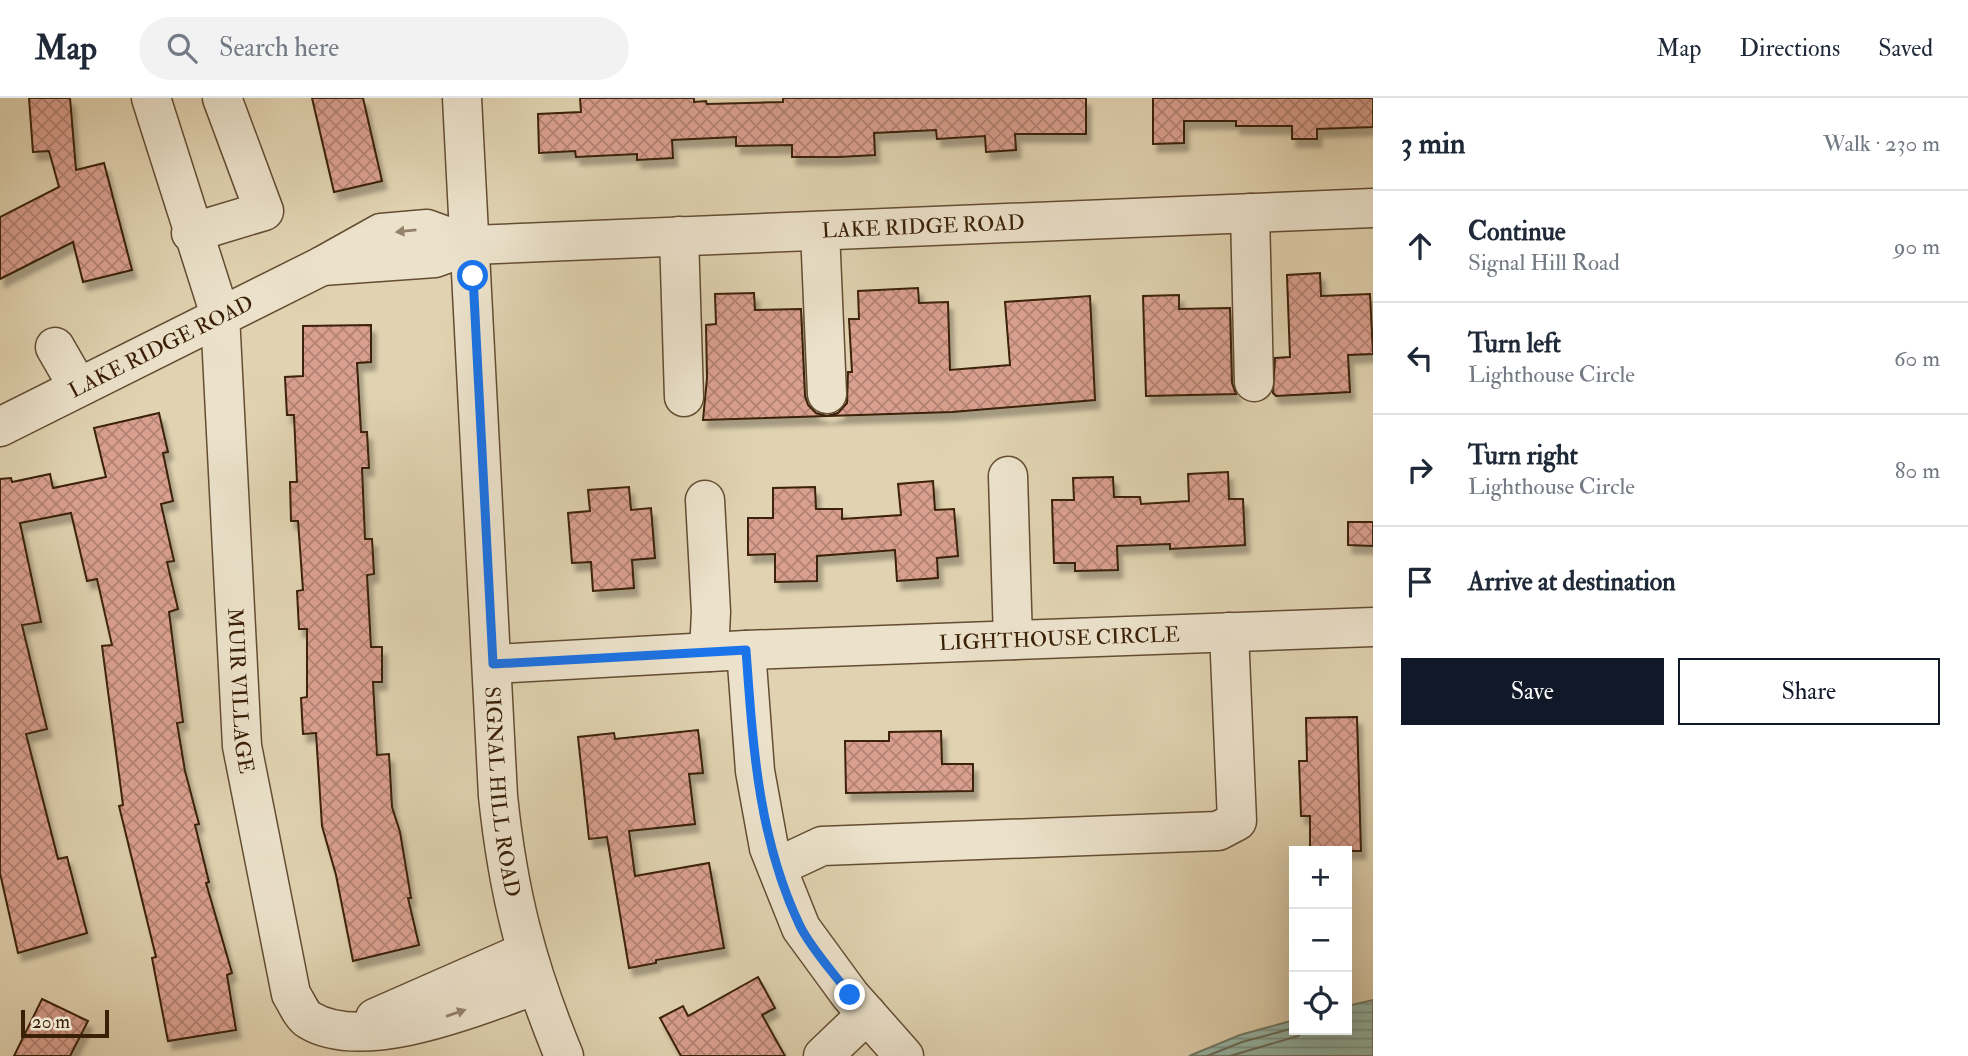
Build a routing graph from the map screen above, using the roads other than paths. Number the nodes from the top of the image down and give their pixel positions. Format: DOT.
graph roads {
  1 [pos="151,98"];
  2 [pos="222,98"];
  3 [pos="462,98"];
  4 [pos="1373,208"];
  5 [pos="1250,213"];
  6 [pos="820,230"];
  7 [pos="191,233"];
  8 [pos="679,236"];
  9 [pos="471,245"];
  10 [pos="220,315"];
  11 [pos="55,347"];
  12 [pos="1254,382"];
  13 [pos="78,387"];
  14 [pos="827,394"];
  15 [pos="684,397"];
  16 [pos="0,427"];
  17 [pos="1008,476"];
  18 [pos="705,500"];
  19 [pos="1373,627"];
  20 [pos="1229,632"];
  21 [pos="1013,640"];
  22 [pos="727,651"];
  23 [pos="493,664"];
  24 [pos="777,867"];
  25 [pos="530,969"];
  26 [pos="867,1014"];
  27 [pos="564,1056"];
  28 [pos="823,1056"];
  29 [pos="904,1056"];
  1 -- 7 [label="street, MUIR VILLAGE"];
  2 -- 7 [label="street"];
  3 -- 9 [label="street, SIGNAL HILL ROAD"];
  4 -- 5 [label="street, LAKE RIDGE ROAD"];
  5 -- 6 [label="street, LAKE RIDGE ROAD"];
  5 -- 12 [label="street"];
  6 -- 8 [label="street, LAKE RIDGE ROAD"];
  6 -- 14 [label="street"];
  7 -- 10 [label="street, MUIR VILLAGE"];
  8 -- 9 [label="street, LAKE RIDGE ROAD"];
  8 -- 15 [label="street"];
  9 -- 10 [label="street, LAKE RIDGE ROAD"];
  9 -- 23 [label="street, SIGNAL HILL ROAD"];
  10 -- 13 [label="street, LAKE RIDGE ROAD"];
  10 -- 25 [label="street, MUIR VILLAGE"];
  11 -- 13 [label="street"];
  13 -- 16 [label="street, LAKE RIDGE ROAD"];
  17 -- 21 [label="street"];
  18 -- 22 [label="street"];
  19 -- 20 [label="street, LIGHTHOUSE CIRCLE"];
  20 -- 21 [label="street, LIGHTHOUSE CIRCLE"];
  20 -- 24 [label="street"];
  21 -- 22 [label="street, LIGHTHOUSE CIRCLE"];
  22 -- 23 [label="street, LIGHTHOUSE CIRCLE"];
  22 -- 24 [label="street"];
  23 -- 25 [label="street, SIGNAL HILL ROAD"];
  24 -- 26 [label="street"];
  25 -- 27 [label="street, SIGNAL HILL ROAD"];
  26 -- 28 [label="street"];
  26 -- 29 [label="street"];
}
